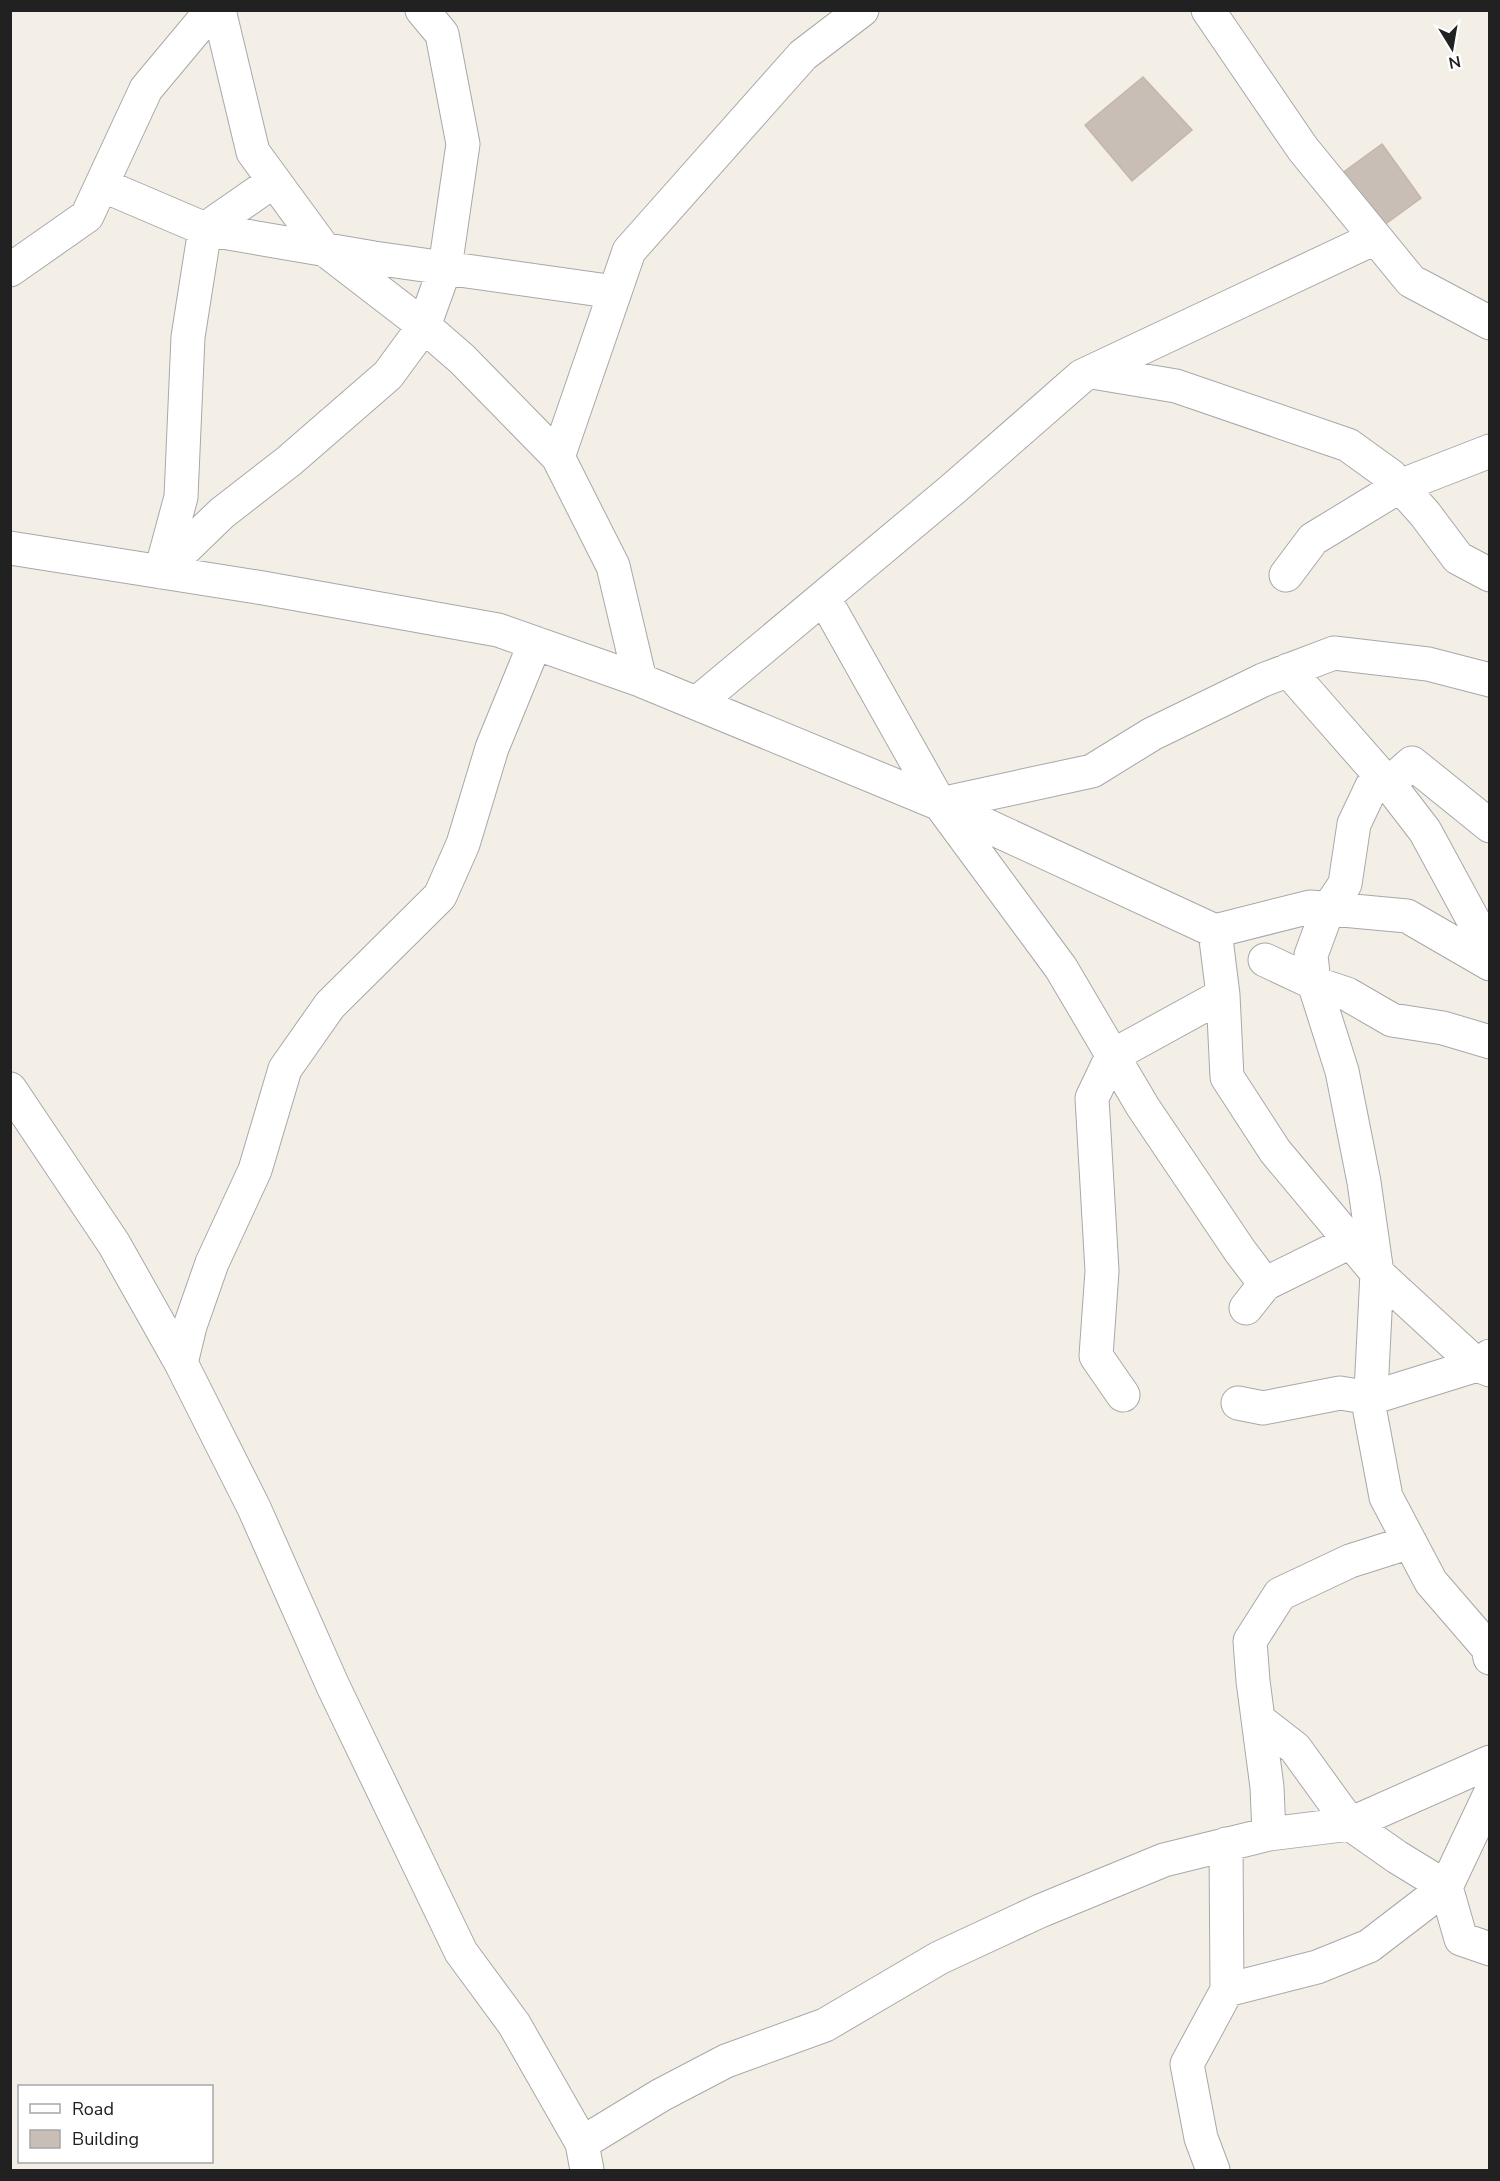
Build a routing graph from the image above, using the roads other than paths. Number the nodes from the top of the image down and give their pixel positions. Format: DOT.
graph roads {
  1 [pos="212,10"];
  2 [pos="219,10"];
  3 [pos="422,10"];
  4 [pos="862,10"];
  5 [pos="1208,10"];
  6 [pos="274,181"];
  7 [pos="102,185"];
  8 [pos="205,229"];
  9 [pos="1375,238"];
  10 [pos="324,249"];
  11 [pos="445,268"];
  12 [pos="10,270"];
  13 [pos="615,292"];
  14 [pos="1490,324"];
  15 [pos="424,326"];
  16 [pos="1092,372"];
  17 [pos="1489,451"];
  18 [pos="558,457"];
  19 [pos="1400,486"];
  20 [pos="10,548"];
  21 [pos="161,572"];
  22 [pos="1490,574"];
  23 [pos="1286,576"];
  24 [pos="824,597"];
  25 [pos="535,643"];
  26 [pos="1288,670"];
  27 [pos="640,680"];
  28 [pos="1490,680"];
  29 [pos="697,703"];
  30 [pos="1388,784"];
  31 [pos="940,804"];
  32 [pos="1490,826"];
  33 [pos="1328,909"];
  34 [pos="1215,931"];
  35 [pos="1490,951"];
  36 [pos="1265,960"];
  37 [pos="1490,964"];
  38 [pos="1314,983"];
  39 [pos="1222,995"];
  40 [pos="1490,1042"];
  41 [pos="1112,1056"];
  42 [pos="10,1089"];
  43 [pos="1352,1241"];
  44 [pos="1377,1273"];
  45 [pos="181,1363"];
  46 [pos="1485,1364"];
  47 [pos="1123,1395"];
  48 [pos="1371,1398"];
  49 [pos="1238,1403"];
  50 [pos="1410,1542"];
  51 [pos="1490,1658"];
  52 [pos="1259,1720"];
  53 [pos="1490,1762"];
  54 [pos="1490,1794"];
  55 [pos="1350,1824"];
  56 [pos="1269,1834"];
  57 [pos="1226,1844"];
  58 [pos="1446,1887"];
  59 [pos="1490,1949"];
  60 [pos="1227,1990"];
  61 [pos="584,2157"];
  62 [pos="1213,2170"];
  1 -- 7 [label="street"];
  2 -- 6 [label="street"];
  3 -- 11 [label="street"];
  4 -- 13 [label="street"];
  5 -- 9 [label="street"];
  6 -- 8 [label="street"];
  6 -- 10 [label="street"];
  7 -- 8 [label="street"];
  7 -- 12 [label="street"];
  8 -- 10 [label="street"];
  8 -- 21 [label="street"];
  9 -- 14 [label="street"];
  9 -- 16 [label="street"];
  10 -- 11 [label="street"];
  10 -- 15 [label="street"];
  11 -- 13 [label="street"];
  11 -- 15 [label="street"];
  13 -- 18 [label="street"];
  15 -- 18 [label="street"];
  15 -- 21 [label="street"];
  16 -- 19 [label="street"];
  16 -- 24 [label="street"];
  17 -- 19 [label="street"];
  18 -- 27 [label="street"];
  19 -- 22 [label="street"];
  19 -- 23 [label="street"];
  20 -- 21 [label="street"];
  21 -- 25 [label="street"];
  24 -- 29 [label="street"];
  24 -- 31 [label="street"];
  25 -- 27 [label="street"];
  25 -- 45 [label="street"];
  26 -- 28 [label="street"];
  26 -- 30 [label="street"];
  26 -- 31 [label="street"];
  27 -- 29 [label="street"];
  29 -- 31 [label="street"];
  30 -- 32 [label="street"];
  30 -- 33 [label="street"];
  30 -- 35 [label="street"];
  31 -- 34 [label="street"];
  31 -- 41 [label="street"];
  33 -- 34 [label="street"];
  33 -- 37 [label="street"];
  33 -- 38 [label="street"];
  34 -- 39 [label="street"];
  36 -- 38 [label="street"];
  38 -- 40 [label="street"];
  38 -- 44 [label="street"];
  39 -- 41 [label="street"];
  39 -- 43 [label="street"];
  41 -- 43 [label="street"];
  41 -- 47 [label="street"];
  42 -- 45 [label="street"];
  43 -- 44 [label="street"];
  44 -- 46 [label="street"];
  44 -- 48 [label="street"];
  45 -- 61 [label="street"];
  46 -- 48 [label="street"];
  48 -- 49 [label="street"];
  48 -- 50 [label="street"];
  50 -- 51 [label="street"];
  50 -- 52 [label="street"];
  52 -- 55 [label="street"];
  52 -- 56 [label="street"];
  53 -- 55 [label="street"];
  54 -- 58 [label="street"];
  55 -- 56 [label="street"];
  55 -- 58 [label="street"];
  56 -- 57 [label="street"];
  57 -- 60 [label="street"];
  57 -- 61 [label="street"];
  58 -- 59 [label="street"];
  58 -- 60 [label="street"];
  60 -- 62 [label="street"];
}
